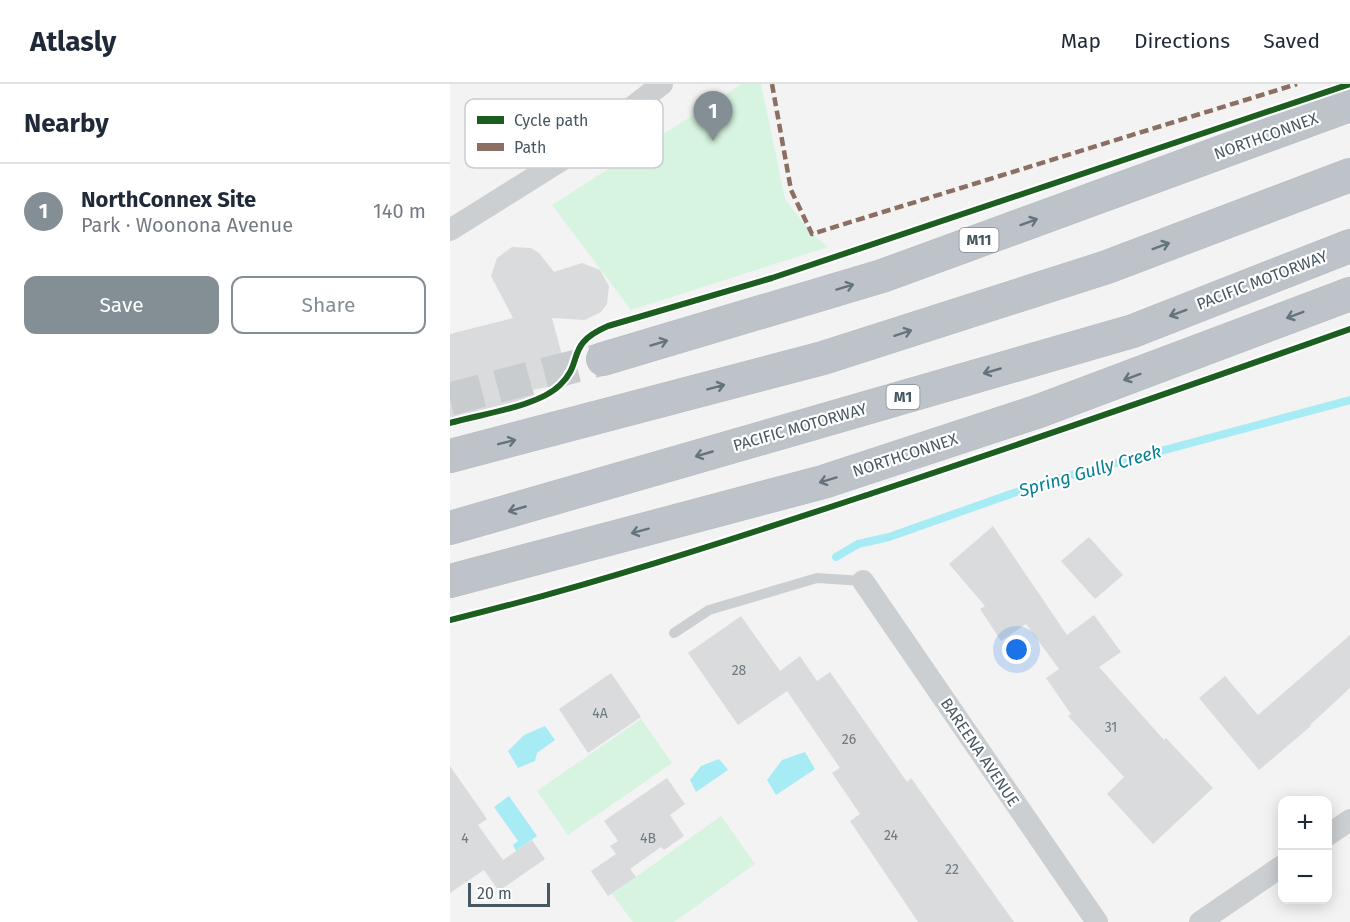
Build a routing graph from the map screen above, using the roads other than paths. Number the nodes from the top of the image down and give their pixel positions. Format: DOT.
graph roads {
  1 [pos="662,84"];
  2 [pos="643,99"];
  3 [pos="1350,105"];
  4 [pos="549,168"];
  5 [pos="1350,175"];
  6 [pos="450,230"];
  7 [pos="1350,246"];
  8 [pos="1350,294"];
  9 [pos="603,360"];
  10 [pos="450,456"];
  11 [pos="450,528"];
  12 [pos="450,581"];
  13 [pos="863,581"];
  14 [pos="674,633"];
  15 [pos="1350,820"];
  16 [pos="1332,832"];
  17 [pos="1278,869"];
  18 [pos="1097,922"];
  19 [pos="1200,922"];
  1 -- 2 [label="street"];
  9 -- 3 [label="highway, NORTHCONNEX / M11, one-way"];
  4 -- 6 [label="street"];
  10 -- 5 [label="highway, one-way"];
  7 -- 11 [label="highway, PACIFIC MOTORWAY / M1, one-way"];
  8 -- 12 [label="highway, NORTHCONNEX, one-way"];
  13 -- 14 [label="lane"];
  13 -- 18 [label="street, BAREENA AVENUE"];
  15 -- 16 [label="street"];
  17 -- 19 [label="street"];
}
